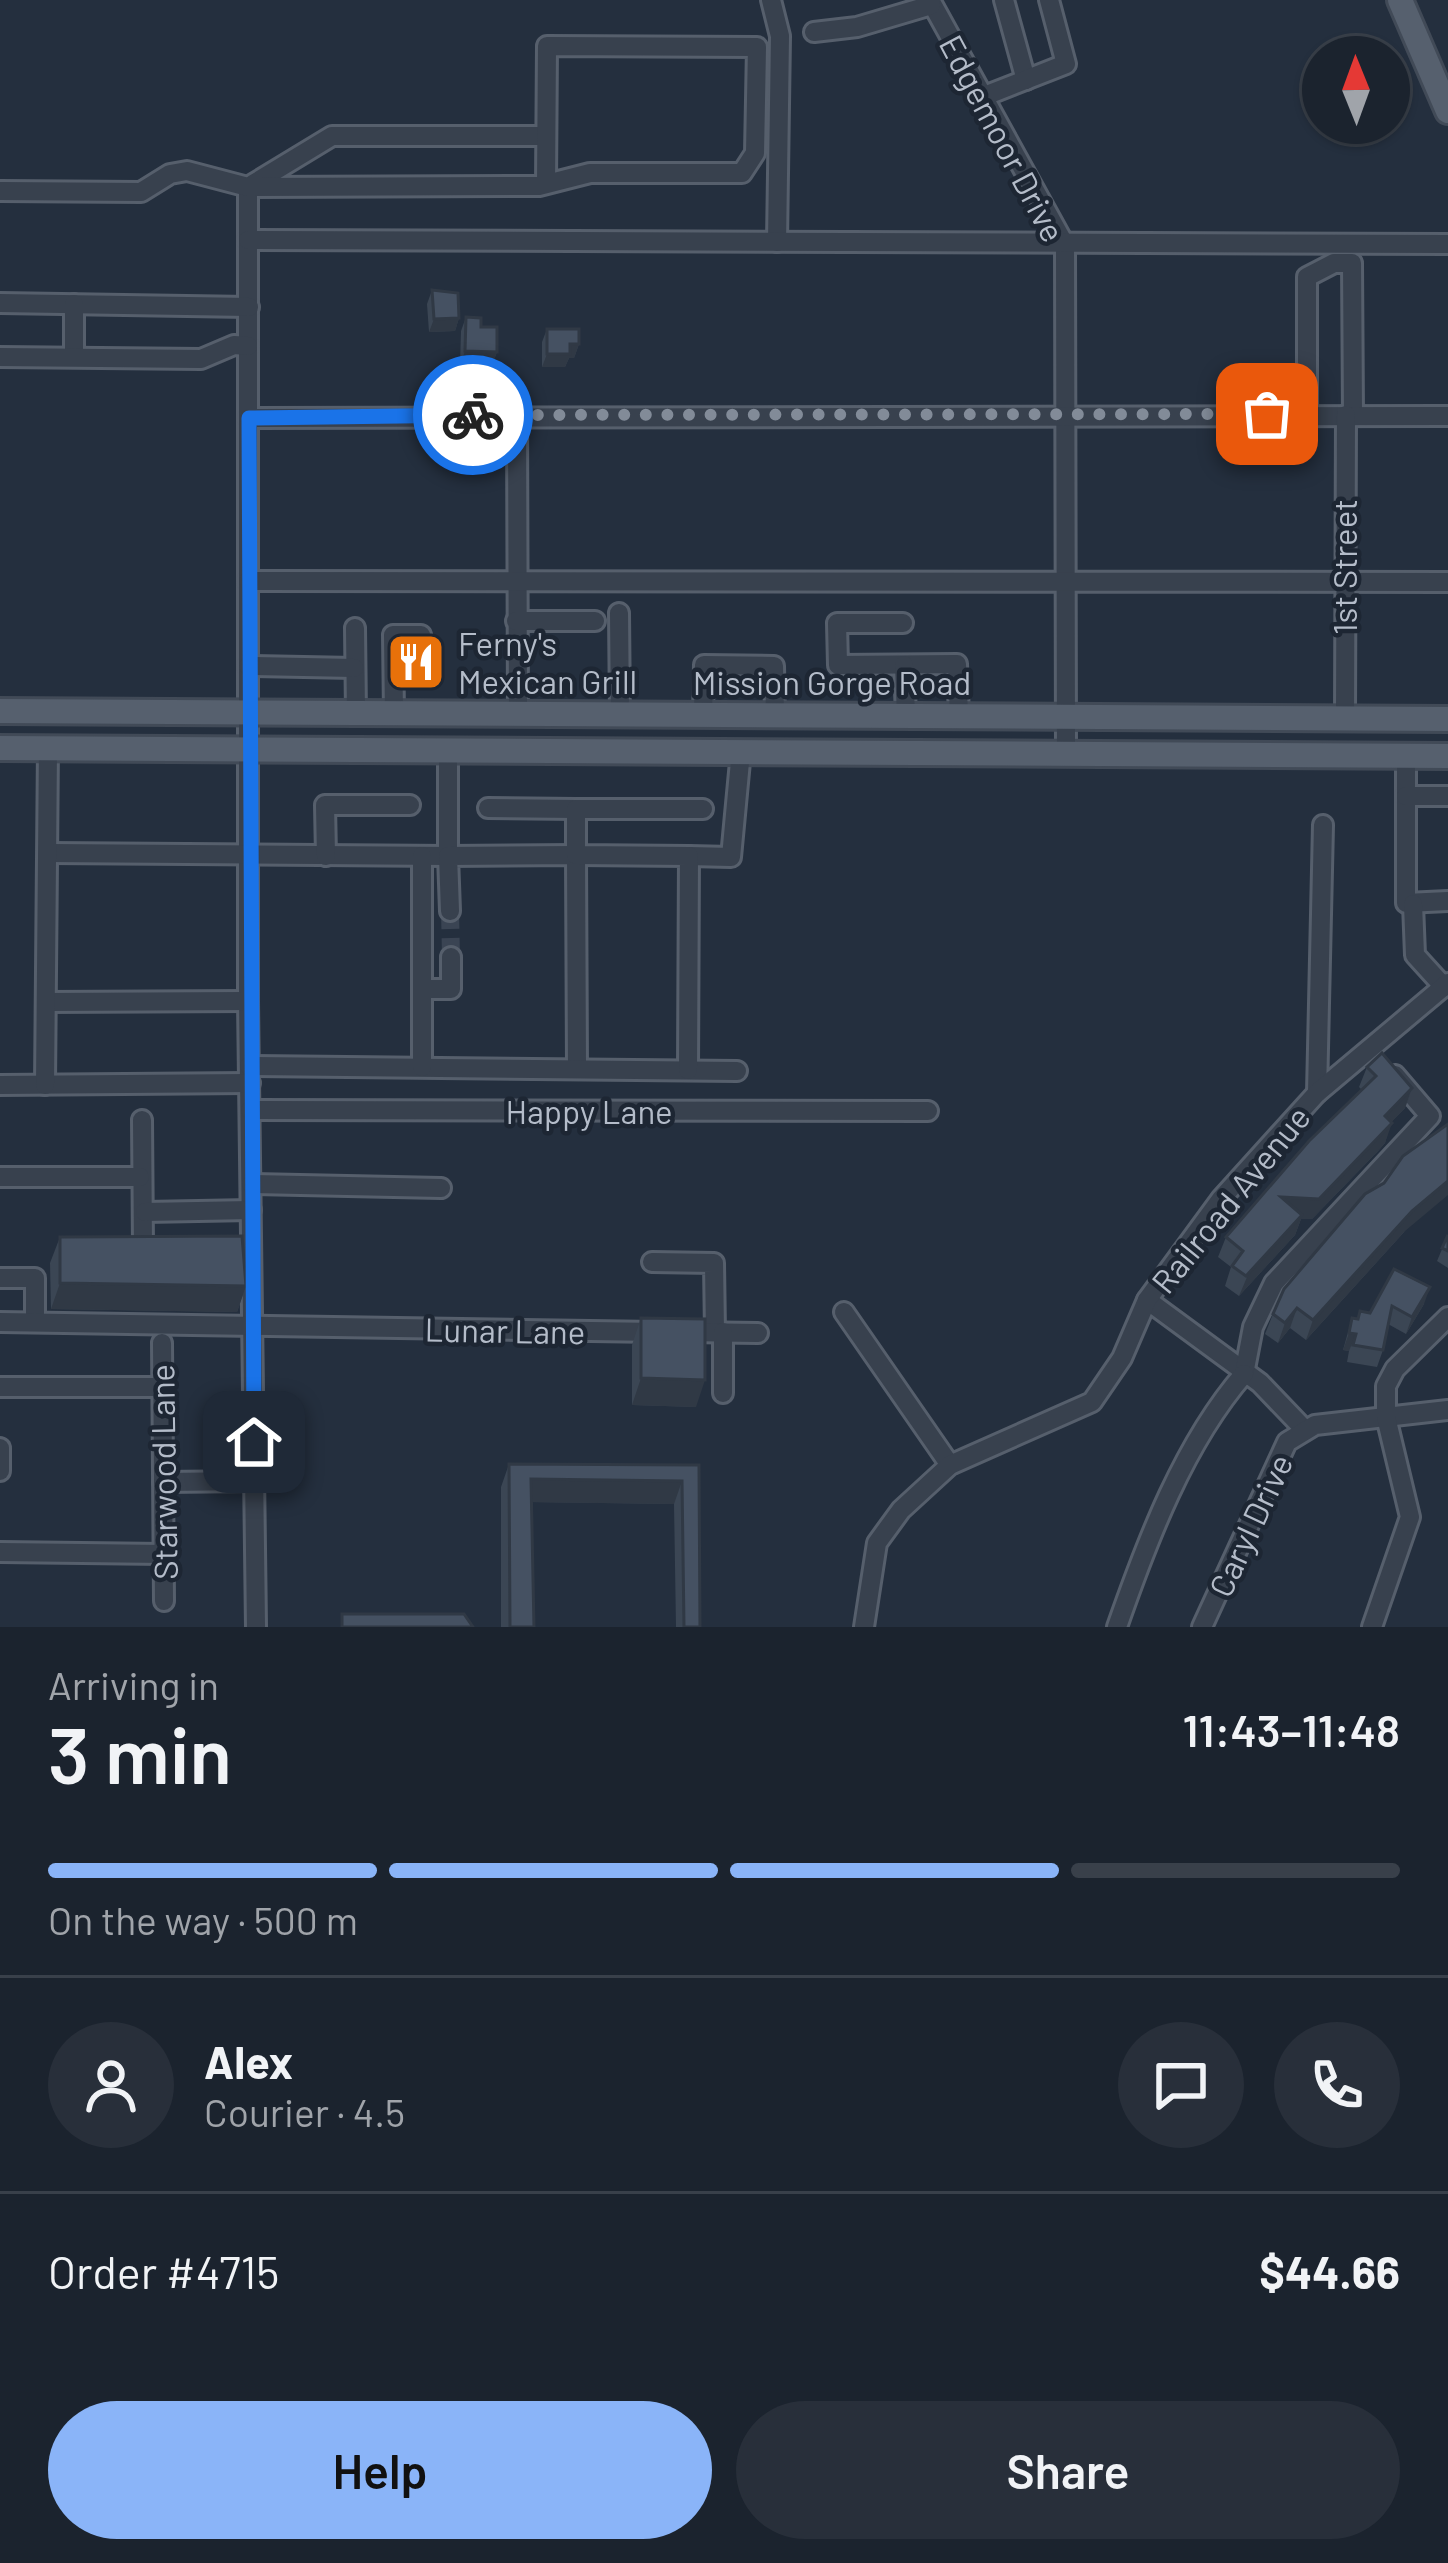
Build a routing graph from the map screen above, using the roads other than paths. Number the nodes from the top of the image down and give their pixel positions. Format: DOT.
graph roads {
  1 [pos="771,0"];
  2 [pos="1004,0"];
  3 [pos="1049,0"];
  4 [pos="1400,0"];
  5 [pos="930,2"];
  6 [pos="814,32"];
  7 [pos="1026,80"];
  8 [pos="982,97"];
  9 [pos="1448,111"];
  10 [pos="547,136"];
  11 [pos="546,184"];
  12 [pos="248,187"];
  13 [pos="0,191"];
  14 [pos="248,240"];
  15 [pos="777,242"];
  16 [pos="1448,244"];
  17 [pos="1065,245"];
  18 [pos="0,303"];
  19 [pos="74,304"];
  20 [pos="249,307"];
  21 [pos="248,346"];
  22 [pos="0,357"];
  23 [pos="74,357"];
  24 [pos="1307,413"];
  25 [pos="517,415"];
  26 [pos="1349,415"];
  27 [pos="1064,416"];
  28 [pos="1448,416"];
  29 [pos="249,418"];
  30 [pos="248,581"];
  31 [pos="1064,581"];
  32 [pos="1343,581"];
  33 [pos="1448,582"];
  34 [pos="516,584"];
  35 [pos="619,613"];
  36 [pos="516,621"];
  37 [pos="595,621"];
  38 [pos="903,623"];
  39 [pos="355,628"];
  40 [pos="421,634"];
  41 [pos="904,665"];
  42 [pos="248,666"];
  43 [pos="354,668"];
  44 [pos="0,711"];
  45 [pos="248,714"];
  46 [pos="394,714"];
  47 [pos="356,715"];
  48 [pos="518,715"];
  49 [pos="620,715"];
  50 [pos="703,715"];
  51 [pos="775,716"];
  52 [pos="906,716"];
  53 [pos="959,716"];
  54 [pos="1066,716"];
  55 [pos="1448,719"];
  56 [pos="1345,720"];
  57 [pos="48,747"];
  58 [pos="0,748"];
  59 [pos="248,748"];
  60 [pos="448,749"];
  61 [pos="741,752"];
  62 [pos="1066,754"];
  63 [pos="1448,756"];
  64 [pos="1406,757"];
  65 [pos="1406,796"];
  66 [pos="1448,796"];
  67 [pos="410,805"];
  68 [pos="488,808"];
  69 [pos="576,809"];
  70 [pos="703,809"];
  71 [pos="1323,825"];
  72 [pos="48,853"];
  73 [pos="248,854"];
  74 [pos="326,856"];
  75 [pos="422,856"];
  76 [pos="448,856"];
  77 [pos="576,856"];
  78 [pos="689,856"];
  79 [pos="1448,901"];
  80 [pos="1412,904"];
  81 [pos="450,911"];
  82 [pos="451,957"];
  83 [pos="1446,985"];
  84 [pos="422,988"];
  85 [pos="248,1001"];
  86 [pos="46,1002"];
  87 [pos="422,1067"];
  88 [pos="577,1069"];
  89 [pos="1389,1069"];
  90 [pos="688,1070"];
  91 [pos="737,1071"];
  92 [pos="249,1075"];
  93 [pos="0,1085"];
  94 [pos="45,1085"];
  95 [pos="1317,1093"];
  96 [pos="250,1110"];
  97 [pos="928,1112"];
  98 [pos="1430,1116"];
  99 [pos="142,1120"];
  100 [pos="1448,1132"];
  101 [pos="0,1177"];
  102 [pos="140,1177"];
  103 [pos="251,1184"];
  104 [pos="441,1187"];
  105 [pos="251,1210"];
  106 [pos="145,1212"];
  107 [pos="143,1247"];
  108 [pos="652,1262"];
  109 [pos="0,1278"];
  110 [pos="1147,1300"];
  111 [pos="844,1312"];
  112 [pos="1448,1317"];
  113 [pos="0,1322"];
  114 [pos="35,1322"];
  115 [pos="253,1327"];
  116 [pos="719,1332"];
  117 [pos="758,1333"];
  118 [pos="162,1343"];
  119 [pos="1244,1374"];
  120 [pos="0,1387"];
  121 [pos="162,1387"];
  122 [pos="723,1393"];
  123 [pos="1448,1410"];
  124 [pos="1386,1418"];
  125 [pos="1305,1430"];
  126 [pos="1,1448"];
  127 [pos="950,1465"];
  128 [pos="0,1471"];
  129 [pos="163,1481"];
  130 [pos="254,1481"];
  131 [pos="0,1552"];
  132 [pos="164,1554"];
  133 [pos="164,1601"];
  134 [pos="256,1627"];
  135 [pos="864,1627"];
  136 [pos="1117,1627"];
  137 [pos="1202,1627"];
  138 [pos="1372,1627"];
  1 -- 15 [label="street"];
  2 -- 7 [label="street"];
  3 -- 7 [label="street"];
  4 -- 9 [label="main road"];
  5 -- 6 [label="street, Edgemoor Drive"];
  5 -- 8 [label="street, Edgemoor Drive"];
  7 -- 8 [label="street"];
  8 -- 17 [label="street, Edgemoor Drive"];
  10 -- 11 [label="street"];
  10 -- 11 [label="street"];
  10 -- 12 [label="street"];
  11 -- 12 [label="street"];
  12 -- 13 [label="street"];
  12 -- 14 [label="street"];
  14 -- 15 [label="street"];
  14 -- 20 [label="street"];
  15 -- 17 [label="street"];
  16 -- 17 [label="street"];
  17 -- 27 [label="street, Edgemoor Drive"];
  18 -- 19 [label="street"];
  19 -- 20 [label="street"];
  19 -- 23 [label="street"];
  20 -- 21 [label="street"];
  21 -- 23 [label="street"];
  21 -- 29 [label="street"];
  22 -- 23 [label="street"];
  24 -- 26 [label="street"];
  24 -- 26 [label="street, 1st Street"];
  24 -- 27 [label="street"];
  25 -- 27 [label="street"];
  25 -- 29 [label="street"];
  25 -- 34 [label="street"];
  26 -- 28 [label="street"];
  26 -- 32 [label="street, 1st Street"];
  27 -- 31 [label="street, Edgemoor Drive"];
  29 -- 30 [label="street"];
  30 -- 34 [label="street"];
  30 -- 42 [label="street"];
  31 -- 32 [label="street"];
  31 -- 34 [label="street"];
  31 -- 54 [label="street, Edgemoor Drive"];
  32 -- 33 [label="street"];
  32 -- 56 [label="street, 1st Street"];
  34 -- 36 [label="street"];
  35 -- 49 [label="street"];
  36 -- 37 [label="street"];
  36 -- 48 [label="street"];
  38 -- 41 [label="street"];
  39 -- 43 [label="street"];
  40 -- 46 [label="street"];
  41 -- 52 [label="street"];
  41 -- 53 [label="street"];
  42 -- 43 [label="street"];
  42 -- 45 [label="street"];
  43 -- 47 [label="street"];
  44 -- 45 [label="main road, Mission Gorge Road"];
  45 -- 47 [label="main road, Mission Gorge Road"];
  45 -- 59 [label="street"];
  46 -- 47 [label="main road, Mission Gorge Road"];
  46 -- 48 [label="main road, Mission Gorge Road"];
  48 -- 49 [label="main road, Mission Gorge Road"];
  49 -- 50 [label="main road, Mission Gorge Road"];
  50 -- 51 [label="main road, Mission Gorge Road"];
  50 -- 51 [label="street"];
  51 -- 52 [label="main road, Mission Gorge Road"];
  52 -- 53 [label="main road, Mission Gorge Road"];
  53 -- 54 [label="main road, Mission Gorge Road"];
  54 -- 56 [label="main road, Mission Gorge Road"];
  54 -- 62 [label="street, Edgemoor Drive"];
  55 -- 56 [label="main road, Mission Gorge Road"];
  57 -- 58 [label="main road, Mission Gorge Road"];
  57 -- 59 [label="main road, Mission Gorge Road"];
  57 -- 72 [label="street"];
  59 -- 60 [label="main road, Mission Gorge Road"];
  59 -- 73 [label="street"];
  60 -- 61 [label="main road, Mission Gorge Road"];
  60 -- 76 [label="street"];
  61 -- 62 [label="main road, Mission Gorge Road"];
  61 -- 78 [label="street"];
  62 -- 64 [label="main road, Mission Gorge Road"];
  63 -- 64 [label="main road, Mission Gorge Road"];
  64 -- 65 [label="street"];
  65 -- 66 [label="street"];
  65 -- 80 [label="street"];
  67 -- 74 [label="street"];
  68 -- 69 [label="street"];
  69 -- 70 [label="street"];
  69 -- 77 [label="street"];
  71 -- 95 [label="street"];
  72 -- 73 [label="street"];
  72 -- 86 [label="street"];
  73 -- 74 [label="street"];
  73 -- 85 [label="street"];
  74 -- 75 [label="street"];
  75 -- 76 [label="street"];
  75 -- 84 [label="street"];
  76 -- 77 [label="street"];
  76 -- 81 [label="street"];
  77 -- 78 [label="street"];
  77 -- 88 [label="street"];
  78 -- 90 [label="street"];
  79 -- 80 [label="street"];
  80 -- 83 [label="street"];
  82 -- 84 [label="street"];
  83 -- 95 [label="street, Railroad Avenue"];
  84 -- 87 [label="street"];
  85 -- 86 [label="street"];
  85 -- 92 [label="street"];
  86 -- 94 [label="street"];
  87 -- 88 [label="street"];
  87 -- 92 [label="street"];
  88 -- 90 [label="street"];
  89 -- 98 [label="street"];
  90 -- 91 [label="street"];
  92 -- 94 [label="street"];
  92 -- 96 [label="street"];
  93 -- 94 [label="street"];
  95 -- 110 [label="street, Railroad Avenue"];
  96 -- 97 [label="street, Happy Lane"];
  96 -- 103 [label="street"];
  98 -- 100 [label="street"];
  98 -- 119 [label="street"];
  99 -- 102 [label="street"];
  101 -- 102 [label="street"];
  102 -- 106 [label="street"];
  103 -- 104 [label="street"];
  103 -- 105 [label="street"];
  105 -- 106 [label="street"];
  105 -- 115 [label="street"];
  106 -- 107 [label="street"];
  108 -- 116 [label="street"];
  109 -- 114 [label="street"];
  110 -- 119 [label="street"];
  110 -- 127 [label="street, Railroad Avenue"];
  111 -- 127 [label="street"];
  112 -- 124 [label="street"];
  113 -- 114 [label="street, Lunar Lane"];
  114 -- 115 [label="street, Lunar Lane"];
  115 -- 116 [label="street, Lunar Lane"];
  115 -- 130 [label="street"];
  116 -- 117 [label="street, Lunar Lane"];
  116 -- 122 [label="street"];
  118 -- 121 [label="street, Starwood Lane"];
  119 -- 125 [label="street"];
  119 -- 136 [label="street"];
  120 -- 121 [label="street"];
  121 -- 129 [label="street, Starwood Lane"];
  123 -- 124 [label="street, Caryl Drive"];
  124 -- 125 [label="street, Caryl Drive"];
  124 -- 138 [label="street"];
  125 -- 137 [label="street, Caryl Drive"];
  126 -- 128 [label="street"];
  127 -- 135 [label="street, Railroad Avenue"];
  129 -- 130 [label="street"];
  129 -- 132 [label="street, Starwood Lane"];
  130 -- 134 [label="street"];
  131 -- 132 [label="street"];
  132 -- 133 [label="street, Starwood Lane"];
}
